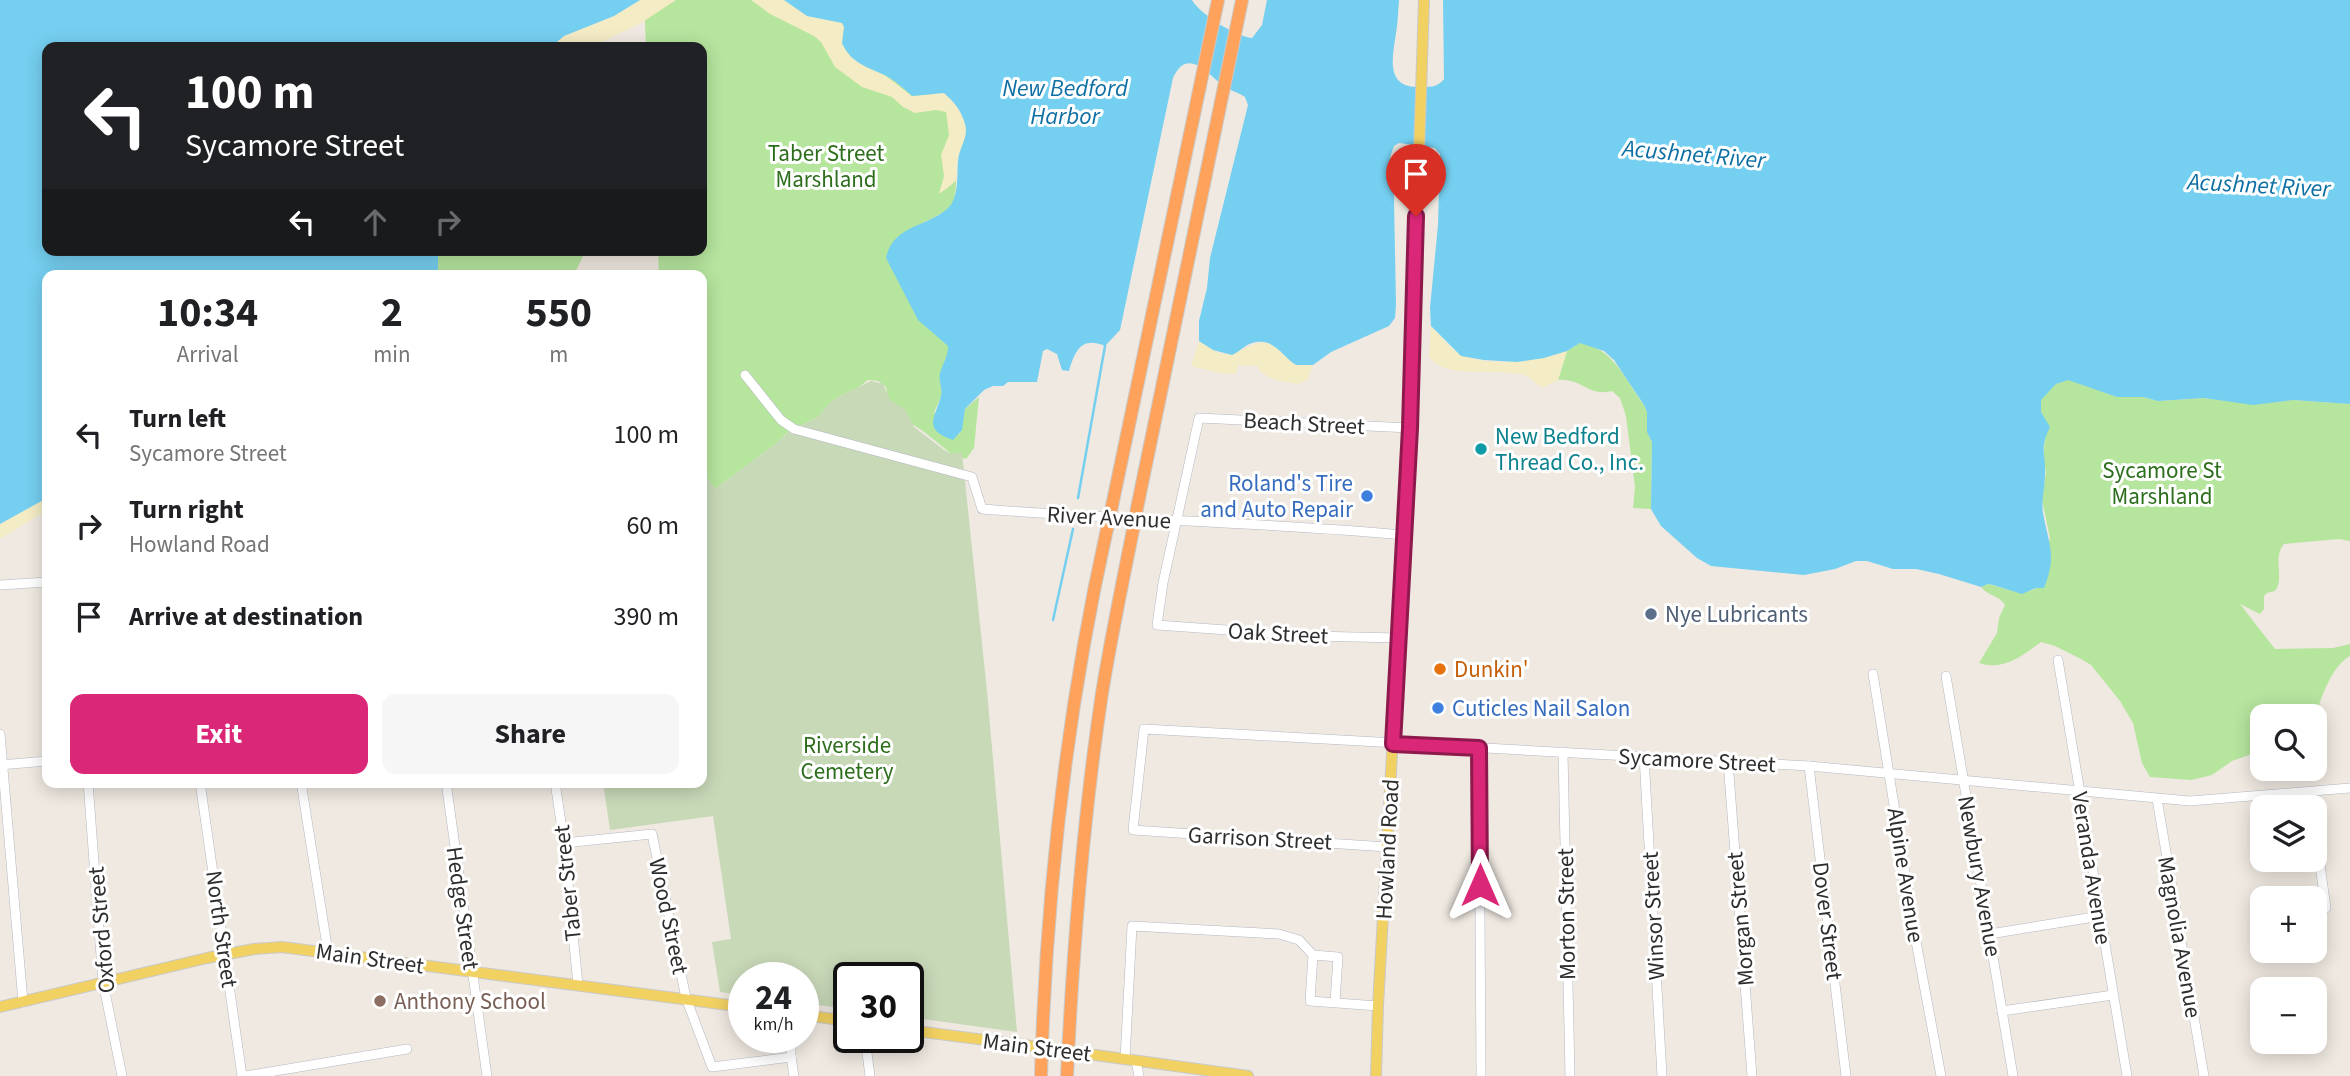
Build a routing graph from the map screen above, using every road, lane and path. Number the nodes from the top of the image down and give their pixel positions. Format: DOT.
graph roads {
  1 [pos="1218,0"];
  2 [pos="1244,0"];
  3 [pos="1424,0"];
  4 [pos="745,375"];
  5 [pos="1410,428"];
  6 [pos="1178,522"];
  7 [pos="1404,535"];
  8 [pos="42,582"];
  9 [pos="0,585"];
  10 [pos="1398,638"];
  11 [pos="2058,660"];
  12 [pos="1873,674"];
  13 [pos="1946,676"];
  14 [pos="0,734"];
  15 [pos="1393,744"];
  16 [pos="1479,748"];
  17 [pos="1563,752"];
  18 [pos="1644,757"];
  19 [pos="42,761"];
  20 [pos="1727,761"];
  21 [pos="1,764"];
  22 [pos="1809,766"];
  23 [pos="1889,772"];
  24 [pos="1964,779"];
  25 [pos="88,788"];
  26 [pos="201,788"];
  27 [pos="302,788"];
  28 [pos="447,788"];
  29 [pos="556,788"];
  30 [pos="2350,788"];
  31 [pos="2080,791"];
  32 [pos="2310,792"];
  33 [pos="2310,795"];
  34 [pos="2157,799"];
  35 [pos="1133,830"];
  36 [pos="564,843"];
  37 [pos="1387,847"];
  38 [pos="2100,916"];
  39 [pos="1990,934"];
  40 [pos="328,952"];
  41 [pos="225,954"];
  42 [pos="1313,956"];
  43 [pos="473,971"];
  44 [pos="103,982"];
  45 [pos="578,985"];
  46 [pos="2113,995"];
  47 [pos="686,998"];
  48 [pos="23,1002"];
  49 [pos="1335,1002"];
  50 [pos="728,1005"];
  51 [pos="1378,1006"];
  52 [pos="0,1007"];
  53 [pos="2002,1011"];
  54 [pos="924,1032"];
  55 [pos="407,1049"];
  56 [pos="791,1053"];
  57 [pos="867,1053"];
  58 [pos="791,1057"];
  59 [pos="1130,1060"];
  60 [pos="122,1076"];
  61 [pos="244,1076"];
  62 [pos="487,1076"];
  63 [pos="794,1076"];
  64 [pos="870,1076"];
  65 [pos="1041,1076"];
  66 [pos="1068,1076"];
  67 [pos="1139,1076"];
  68 [pos="1248,1076"];
  69 [pos="1376,1076"];
  70 [pos="1481,1076"];
  71 [pos="1570,1076"];
  72 [pos="1662,1076"];
  73 [pos="1752,1076"];
  74 [pos="1846,1076"];
  75 [pos="1941,1076"];
  76 [pos="2013,1076"];
  77 [pos="2127,1076"];
  78 [pos="2204,1076"];
  1 -- 65 [label="highway, bridge"];
  2 -- 66 [label="highway, bridge"];
  3 -- 5 [label="main road, Howland Road"];
  4 -- 6 [label="street, River Avenue"];
  5 -- 6 [label="street, Beach Street"];
  5 -- 7 [label="main road, Howland Road"];
  6 -- 7 [label="street, River Avenue"];
  6 -- 10 [label="street, Oak Street"];
  7 -- 10 [label="main road, Howland Road"];
  8 -- 9 [label="street"];
  10 -- 15 [label="main road, Howland Road"];
  11 -- 31 [label="street, Veranda Avenue"];
  12 -- 23 [label="street, Alpine Avenue"];
  13 -- 24 [label="street, Newbury Avenue"];
  14 -- 21 [label="street"];
  15 -- 16 [label="street, Sycamore Street"];
  15 -- 35 [label="street, Sycamore Street"];
  15 -- 37 [label="main road, Howland Road"];
  16 -- 17 [label="street, Sycamore Street"];
  16 -- 70 [label="street"];
  17 -- 18 [label="street, Sycamore Street"];
  17 -- 71 [label="street, Morton Street"];
  18 -- 20 [label="street, Sycamore Street"];
  18 -- 72 [label="street, Winsor Street"];
  19 -- 21 [label="street"];
  20 -- 22 [label="street, Sycamore Street"];
  20 -- 73 [label="street, Morgan Street"];
  21 -- 48 [label="street"];
  22 -- 23 [label="street, Sycamore Street"];
  22 -- 74 [label="street, Dover Street"];
  23 -- 24 [label="street, Sycamore Street"];
  23 -- 75 [label="street, Alpine Avenue"];
  24 -- 31 [label="street, Sycamore Street"];
  24 -- 39 [label="street, Newbury Avenue"];
  25 -- 44 [label="street, Oxford Street"];
  26 -- 41 [label="street, North Street"];
  27 -- 40 [label="street"];
  28 -- 43 [label="street, Hedge Street"];
  29 -- 36 [label="street, Taber Street"];
  30 -- 32 [label="street, Sycamore Street"];
  31 -- 34 [label="street, Sycamore Street"];
  31 -- 38 [label="street, Veranda Avenue"];
  32 -- 33 [label="street"];
  32 -- 34 [label="street, Sycamore Street"];
  34 -- 78 [label="street, Magnolia Avenue"];
  35 -- 37 [label="street, Garrison Street"];
  36 -- 45 [label="street, Taber Street"];
  36 -- 47 [label="street, Wood Street"];
  37 -- 51 [label="main road, Howland Road"];
  38 -- 39 [label="street"];
  38 -- 46 [label="street, Veranda Avenue"];
  39 -- 53 [label="street, Newbury Avenue"];
  40 -- 41 [label="main road, Main Street"];
  40 -- 43 [label="main road, Main Street"];
  41 -- 44 [label="main road, Main Street"];
  41 -- 61 [label="street, North Street"];
  42 -- 49 [label="street"];
  42 -- 49 [label="street"];
  42 -- 59 [label="street"];
  43 -- 45 [label="main road, Main Street"];
  43 -- 62 [label="street, Hedge Street"];
  44 -- 48 [label="main road, Main Street"];
  44 -- 60 [label="street, Oxford Street"];
  45 -- 47 [label="main road, Main Street"];
  46 -- 53 [label="street"];
  46 -- 77 [label="street, Veranda Avenue"];
  47 -- 50 [label="main road, Main Street"];
  47 -- 58 [label="street, Wood Street"];
  48 -- 52 [label="main road, Main Street"];
  49 -- 51 [label="street"];
  51 -- 69 [label="main road, Howland Road"];
  53 -- 76 [label="street, Newbury Avenue"];
  54 -- 59 [label="main road, Main Street, bridge"];
  55 -- 61 [label="street"];
  56 -- 58 [label="street"];
  57 -- 64 [label="street"];
  58 -- 63 [label="street"];
  59 -- 67 [label="street"];
  59 -- 68 [label="main road, Main Street"];
}
